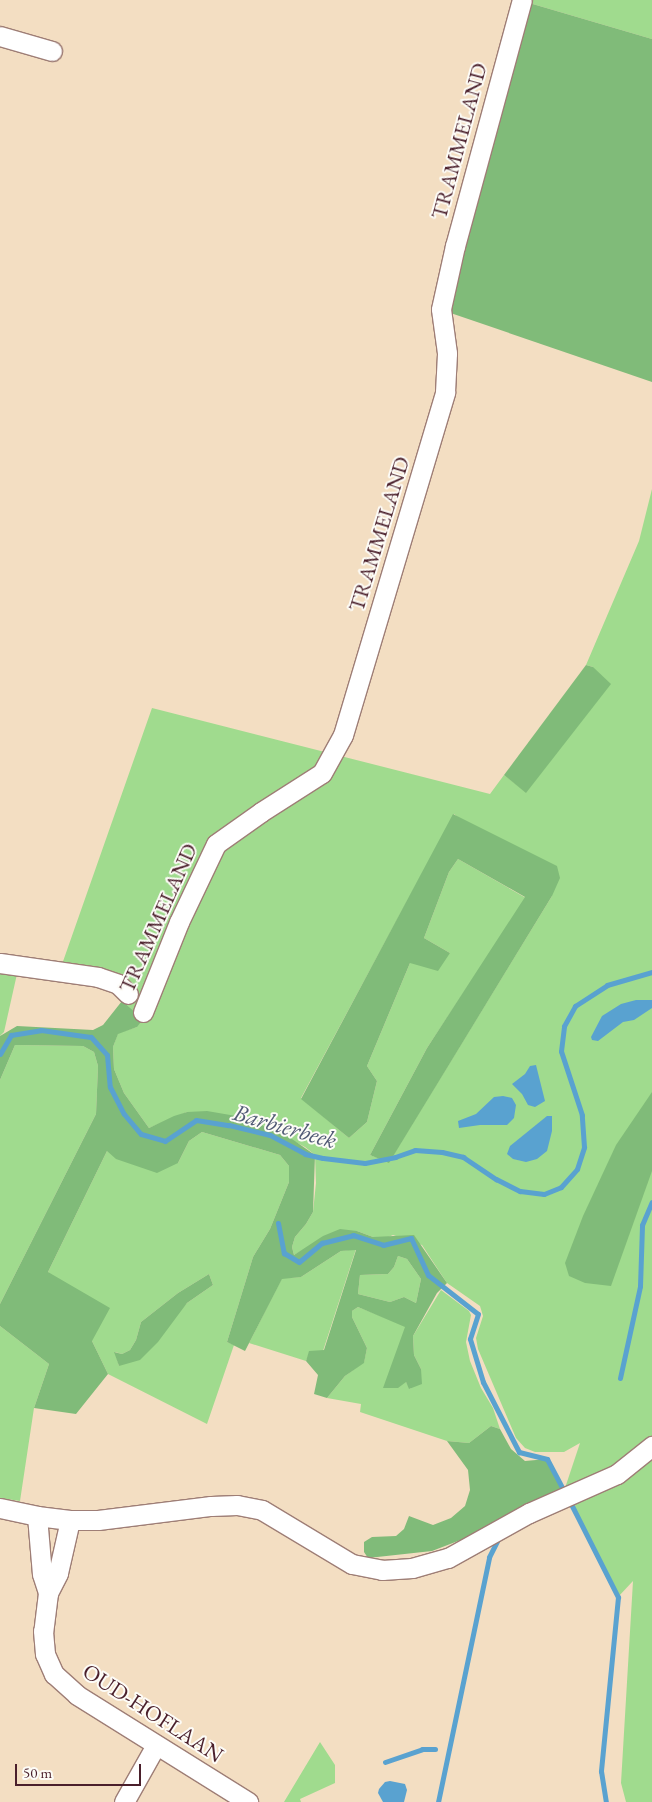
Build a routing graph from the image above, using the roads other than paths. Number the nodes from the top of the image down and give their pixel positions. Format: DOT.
graph roads {
  1 [pos="522,0"];
  2 [pos="0,36"];
  3 [pos="52,51"];
  4 [pos="0,963"];
  5 [pos="128,994"];
  6 [pos="143,1012"];
  7 [pos="652,1446"];
  8 [pos="0,1508"];
  9 [pos="36,1516"];
  10 [pos="70,1520"];
  11 [pos="48,1593"];
  12 [pos="156,1746"];
  13 [pos="124,1802"];
  14 [pos="248,1802"];
  1 -- 6 [label="street, TRAMMELAND"];
  2 -- 3 [label="street"];
  4 -- 5 [label="street"];
  7 -- 10 [label="street"];
  8 -- 9 [label="street"];
  9 -- 10 [label="street"];
  9 -- 11 [label="street, OUD-HOFLAAN"];
  10 -- 11 [label="street, OUD-HOFLAAN"];
  11 -- 12 [label="street, OUD-HOFLAAN"];
  12 -- 13 [label="street"];
  12 -- 14 [label="street, OUD-HOFLAAN"];
}
